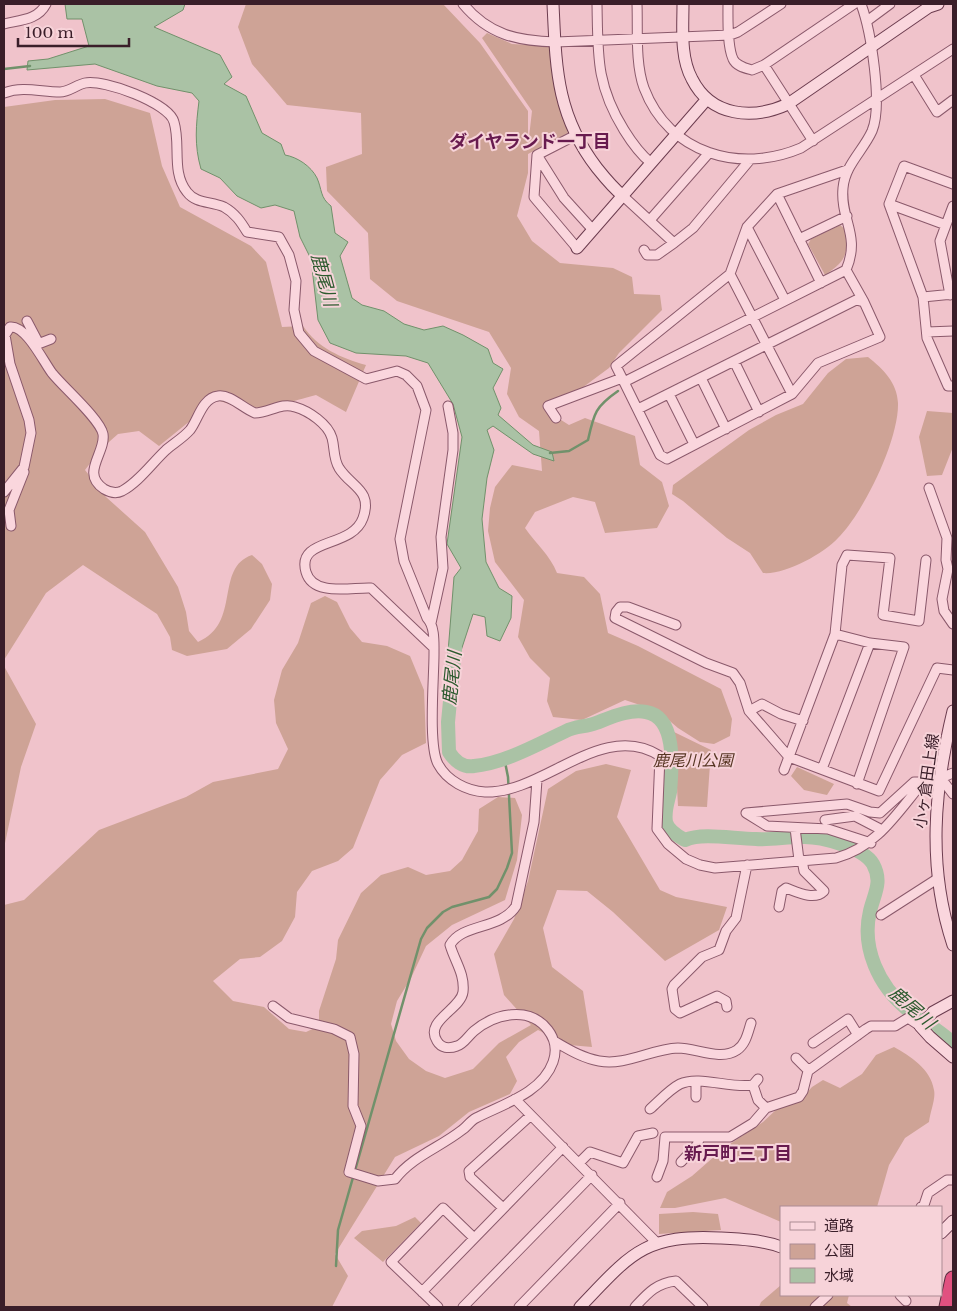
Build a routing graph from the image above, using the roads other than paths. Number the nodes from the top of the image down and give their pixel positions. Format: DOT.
graph roads {
  1 [pos="46,4"];
  2 [pos="463,4"];
  3 [pos="552,4"];
  4 [pos="597,4"];
  5 [pos="637,4"];
  6 [pos="683,4"];
  7 [pos="728,4"];
  8 [pos="781,4"];
  9 [pos="854,4"];
  10 [pos="861,4"];
  11 [pos="890,4"];
  12 [pos="938,4"];
  13 [pos="867,21"];
  14 [pos="4,24"];
  15 [pos="730,35"];
  16 [pos="682,38"];
  17 [pos="638,39"];
  18 [pos="598,40"];
  19 [pos="556,42"];
  20 [pos="870,48"];
  21 [pos="953,49"];
  22 [pos="764,65"];
  23 [pos="914,75"];
  24 [pos="4,93"];
  25 [pos="707,99"];
  26 [pos="877,100"];
  27 [pos="953,100"];
  28 [pos="788,104"];
  29 [pos="676,134"];
  30 [pos="576,135"];
  31 [pos="813,142"];
  32 [pos="708,154"];
  33 [pos="536,155"];
  34 [pos="749,161"];
  35 [pos="651,163"];
  36 [pos="847,170"];
  37 [pos="953,184"];
  38 [pos="777,194"];
  39 [pos="623,196"];
  40 [pos="889,204"];
  41 [pos="953,206"];
  42 [pos="847,216"];
  43 [pos="650,220"];
  44 [pos="946,225"];
  45 [pos="747,227"];
  46 [pos="593,230"];
  47 [pos="798,239"];
  48 [pos="674,243"];
  49 [pos="577,248"];
  50 [pos="644,250"];
  51 [pos="846,270"];
  52 [pos="730,274"];
  53 [pos="821,282"];
  54 [pos="952,294"];
  55 [pos="923,297"];
  56 [pos="785,300"];
  57 [pos="864,302"];
  58 [pos="752,317"];
  59 [pos="27,321"];
  60 [pos="953,331"];
  61 [pos="926,332"];
  62 [pos="51,339"];
  63 [pos="766,345"];
  64 [pos="37,346"];
  65 [pos="734,361"];
  66 [pos="701,378"];
  67 [pos="623,380"];
  68 [pos="953,386"];
  69 [pos="669,394"];
  70 [pos="792,394"];
  71 [pos="448,406"];
  72 [pos="638,409"];
  73 [pos="759,412"];
  74 [pos="556,418"];
  75 [pos="726,429"];
  76 [pos="694,444"];
  77 [pos="24,467"];
  78 [pos="929,488"];
  79 [pos="4,492"];
  80 [pos="11,526"];
  81 [pos="926,560"];
  82 [pos="431,622"];
  83 [pos="953,624"];
  84 [pos="676,625"];
  85 [pos="835,634"];
  86 [pos="870,642"];
  87 [pos="434,648"];
  88 [pos="953,670"];
  89 [pos="749,711"];
  90 [pos="953,711"];
  91 [pos="803,721"];
  92 [pos="789,757"];
  93 [pos="822,769"];
  94 [pos="784,770"];
  95 [pos="953,773"];
  96 [pos="940,777"];
  97 [pos="537,780"];
  98 [pos="923,782"];
  99 [pos="857,784"];
  100 [pos="953,794"];
  101 [pos="825,820"];
  102 [pos="795,828"];
  103 [pos="882,830"];
  104 [pos="871,843"];
  105 [pos="800,860"];
  106 [pos="747,865"];
  107 [pos="937,879"];
  108 [pos="779,906"];
  109 [pos="881,915"];
  110 [pos="953,945"];
  111 [pos="953,1002"];
  112 [pos="273,1006"];
  113 [pos="727,1007"];
  114 [pos="751,1023"];
  115 [pos="920,1026"];
  116 [pos="858,1035"];
  117 [pos="554,1041"];
  118 [pos="813,1044"];
  119 [pos="953,1057"];
  120 [pos="796,1058"];
  121 [pos="811,1069"];
  122 [pos="696,1082"];
  123 [pos="696,1097"];
  124 [pos="515,1099"];
  125 [pos="766,1108"];
  126 [pos="650,1109"];
  127 [pos="530,1116"];
  128 [pos="653,1133"];
  129 [pos="700,1137"];
  130 [pos="563,1147"];
  131 [pos="681,1162"];
  132 [pos="579,1163"];
  133 [pos="592,1175"];
  134 [pos="657,1177"];
  135 [pos="953,1180"];
  136 [pos="620,1203"];
  137 [pos="924,1206"];
  138 [pos="503,1208"];
  139 [pos="953,1221"];
  140 [pos="942,1232"];
  141 [pos="474,1238"];
  142 [pos="658,1243"];
  143 [pos="780,1247"];
  144 [pos="953,1279"];
  145 [pos="422,1292"];
  146 [pos="827,1296"];
  147 [pos="699,1306"];
  148 [pos="438,1307"];
  149 [pos="463,1307"];
  150 [pos="519,1307"];
  151 [pos="581,1307"];
  152 [pos="635,1307"];
  153 [pos="815,1307"];
  154 [pos="947,1307"];
  1 -- 14 [label="street"];
  2 -- 19 [label="street"];
  3 -- 19 [label="street"];
  4 -- 18 [label="street"];
  5 -- 17 [label="street"];
  6 -- 16 [label="street"];
  7 -- 15 [label="street"];
  8 -- 15 [label="street"];
  9 -- 22 [label="street"];
  10 -- 13 [label="street"];
  11 -- 13 [label="street"];
  12 -- 20 [label="street"];
  13 -- 20 [label="street"];
  15 -- 16 [label="street"];
  15 -- 22 [label="street"];
  16 -- 17 [label="street"];
  16 -- 25 [label="street"];
  17 -- 18 [label="street"];
  17 -- 29 [label="street"];
  18 -- 19 [label="street"];
  18 -- 35 [label="street"];
  19 -- 30 [label="street"];
  20 -- 26 [label="street"];
  20 -- 28 [label="street"];
  21 -- 23 [label="street"];
  22 -- 28 [label="street"];
  23 -- 26 [label="street"];
  23 -- 27 [label="street"];
  24 -- 82 [label="street"];
  25 -- 28 [label="street"];
  25 -- 29 [label="street"];
  26 -- 31 [label="street"];
  26 -- 36 [label="street"];
  28 -- 31 [label="street"];
  29 -- 32 [label="street"];
  29 -- 35 [label="street"];
  30 -- 33 [label="street"];
  30 -- 39 [label="street"];
  31 -- 34 [label="street"];
  32 -- 34 [label="street"];
  32 -- 43 [label="street"];
  33 -- 46 [label="street"];
  33 -- 49 [label="street"];
  34 -- 48 [label="street"];
  35 -- 39 [label="street"];
  36 -- 38 [label="street"];
  36 -- 42 [label="street"];
  37 -- 40 [label="street"];
  38 -- 45 [label="street"];
  38 -- 47 [label="street"];
  39 -- 43 [label="street"];
  39 -- 46 [label="street"];
  40 -- 44 [label="street"];
  40 -- 55 [label="street"];
  41 -- 44 [label="street"];
  42 -- 47 [label="street"];
  42 -- 51 [label="street"];
  43 -- 48 [label="street"];
  44 -- 54 [label="street"];
  45 -- 52 [label="street"];
  45 -- 56 [label="street"];
  46 -- 49 [label="street"];
  47 -- 53 [label="street"];
  48 -- 50 [label="street"];
  51 -- 53 [label="street"];
  51 -- 57 [label="street"];
  52 -- 58 [label="street"];
  52 -- 67 [label="street"];
  53 -- 56 [label="street"];
  54 -- 55 [label="street"];
  55 -- 61 [label="street"];
  56 -- 58 [label="street"];
  57 -- 63 [label="street"];
  57 -- 70 [label="street"];
  58 -- 63 [label="street"];
  58 -- 67 [label="street"];
  59 -- 64 [label="street"];
  60 -- 61 [label="street"];
  61 -- 68 [label="street"];
  62 -- 64 [label="street"];
  63 -- 65 [label="street"];
  63 -- 70 [label="street"];
  64 -- 77 [label="street"];
  64 -- 87 [label="street"];
  65 -- 66 [label="street"];
  65 -- 73 [label="street"];
  66 -- 69 [label="street"];
  66 -- 75 [label="street"];
  67 -- 72 [label="street"];
  67 -- 74 [label="street"];
  69 -- 72 [label="street"];
  69 -- 76 [label="street"];
  70 -- 73 [label="street"];
  71 -- 82 [label="street"];
  72 -- 76 [label="street"];
  73 -- 75 [label="street"];
  75 -- 76 [label="street"];
  77 -- 79 [label="street"];
  77 -- 80 [label="street"];
  78 -- 83 [label="street"];
  81 -- 85 [label="street"];
  82 -- 87 [label="street"];
  84 -- 89 [label="street"];
  85 -- 86 [label="street"];
  85 -- 91 [label="street"];
  86 -- 93 [label="street"];
  86 -- 99 [label="street"];
  87 -- 97 [label="street"];
  88 -- 99 [label="street"];
  89 -- 91 [label="street"];
  89 -- 92 [label="street"];
  90 -- 96 [label="street, 小ヶ倉田上線"];
  91 -- 92 [label="street"];
  92 -- 93 [label="street"];
  92 -- 94 [label="street"];
  93 -- 99 [label="street"];
  95 -- 96 [label="street"];
  96 -- 98 [label="street"];
  96 -- 100 [label="street"];
  96 -- 107 [label="street, 小ヶ倉田上線"];
  97 -- 106 [label="street"];
  97 -- 117 [label="street"];
  98 -- 102 [label="street"];
  98 -- 103 [label="street"];
  101 -- 103 [label="street"];
  102 -- 104 [label="street"];
  102 -- 105 [label="street"];
  103 -- 104 [label="street"];
  104 -- 105 [label="street"];
  105 -- 106 [label="street"];
  105 -- 108 [label="street"];
  106 -- 113 [label="street"];
  107 -- 109 [label="street"];
  107 -- 110 [label="street, 小ヶ倉田上線"];
  111 -- 115 [label="street"];
  112 -- 124 [label="street"];
  114 -- 117 [label="street"];
  115 -- 116 [label="street"];
  115 -- 119 [label="street"];
  116 -- 118 [label="street"];
  116 -- 121 [label="street"];
  117 -- 124 [label="street"];
  120 -- 121 [label="street"];
  121 -- 125 [label="street"];
  122 -- 123 [label="street"];
  122 -- 125 [label="street"];
  122 -- 126 [label="street"];
  124 -- 127 [label="street"];
  125 -- 129 [label="street"];
  127 -- 130 [label="street"];
  127 -- 138 [label="street"];
  128 -- 132 [label="street"];
  129 -- 131 [label="street"];
  129 -- 134 [label="street"];
  130 -- 132 [label="street"];
  130 -- 138 [label="street"];
  132 -- 133 [label="street"];
  133 -- 136 [label="street"];
  133 -- 149 [label="street"];
  135 -- 137 [label="street"];
  136 -- 142 [label="street"];
  136 -- 150 [label="street"];
  138 -- 141 [label="street"];
  139 -- 140 [label="street"];
  141 -- 145 [label="street"];
  141 -- 145 [label="street"];
  142 -- 143 [label="street"];
  142 -- 151 [label="street"];
  144 -- 154 [label="highway"];
  145 -- 148 [label="street"];
  146 -- 153 [label="street"];
  147 -- 152 [label="street"];
}
